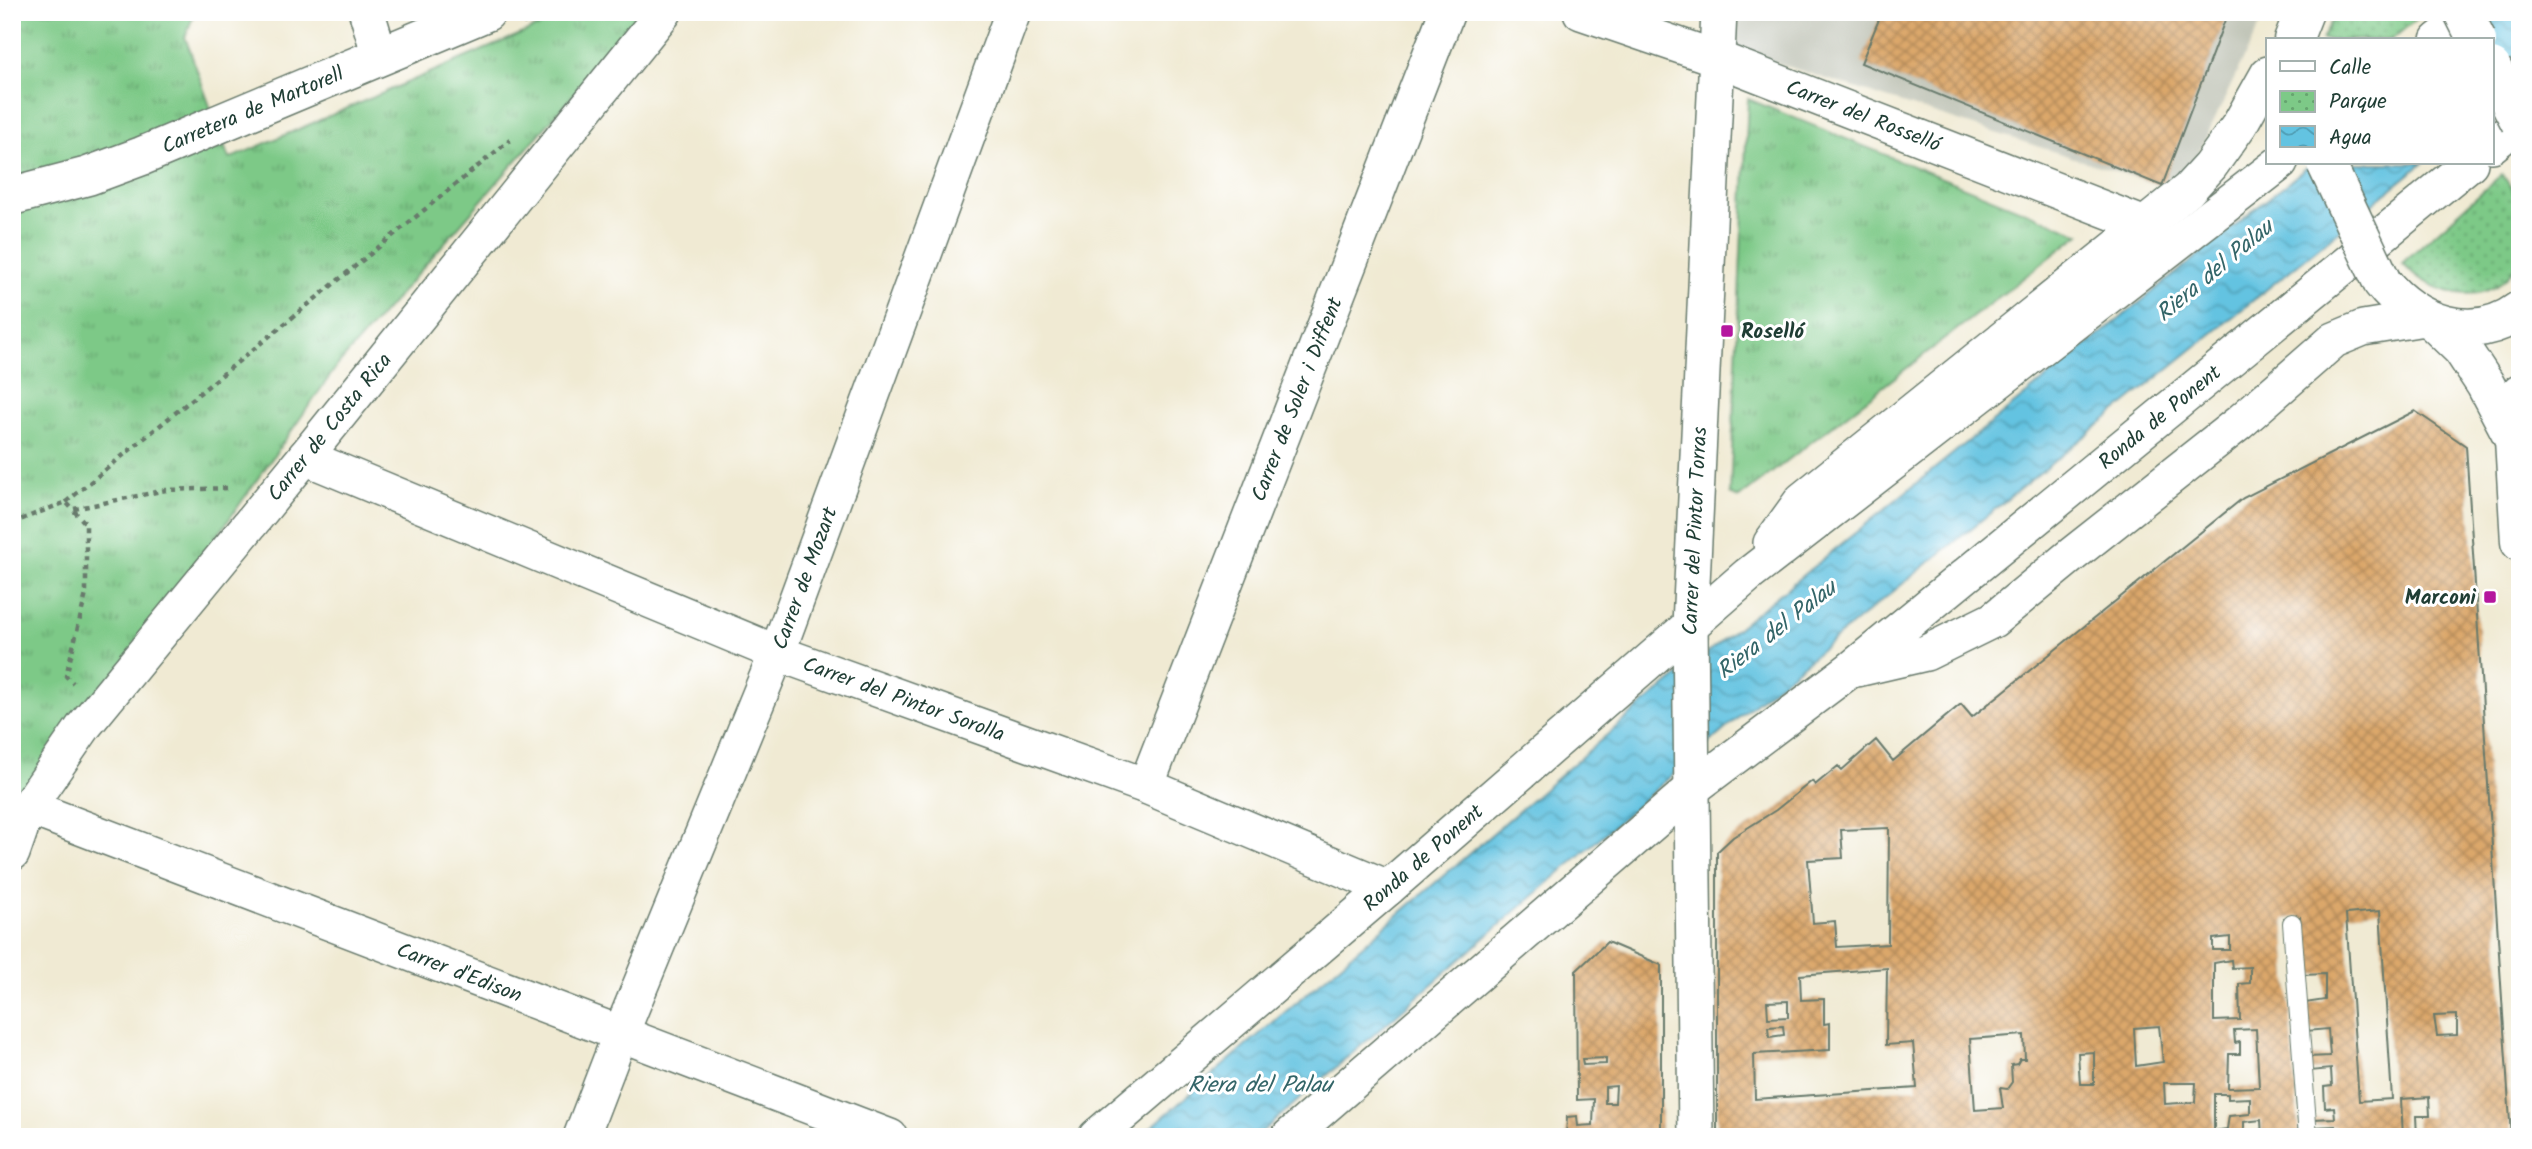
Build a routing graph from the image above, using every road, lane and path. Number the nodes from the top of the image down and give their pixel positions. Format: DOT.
graph roads {
  1 [pos="368,12"];
  2 [pos="486,12"];
  3 [pos="664,12"];
  4 [pos="1013,12"];
  5 [pos="1447,12"];
  6 [pos="1581,12"];
  7 [pos="1719,12"];
  8 [pos="2463,12"];
  9 [pos="2474,12"];
  10 [pos="2441,38"];
  11 [pos="2476,38"];
  12 [pos="380,56"];
  13 [pos="1716,58"];
  14 [pos="2494,72"];
  15 [pos="2266,78"];
  16 [pos="2520,122"];
  17 [pos="518,134"];
  18 [pos="2494,143"];
  19 [pos="2279,164"];
  20 [pos="2326,164"];
  21 [pos="2469,164"];
  22 [pos="21,194"];
  23 [pos="2145,225"];
  24 [pos="2520,310"];
  25 [pos="2429,320"];
  26 [pos="2520,393"];
  27 [pos="2514,439"];
  28 [pos="304,457"];
  29 [pos="237,488"];
  30 [pos="66,502"];
  31 [pos="73,510"];
  32 [pos="12,523"];
  33 [pos="2520,542"];
  34 [pos="1748,575"];
  35 [pos="1690,625"];
  36 [pos="777,653"];
  37 [pos="1850,670"];
  38 [pos="98,709"];
  39 [pos="1693,775"];
  40 [pos="1146,786"];
  41 [pos="29,807"];
  42 [pos="12,853"];
  43 [pos="1388,888"];
  44 [pos="2292,923"];
  45 [pos="621,1033"];
  46 [pos="1298,1132"];
  47 [pos="581,1137"];
  48 [pos="890,1137"];
  49 [pos="1096,1137"];
  50 [pos="1696,1137"];
  51 [pos="2308,1137"];
  1 -- 12 [label="street"];
  2 -- 12 [label="main road, Carretera de Martorell"];
  3 -- 28 [label="street, Carrer de Costa Rica"];
  4 -- 36 [label="street, Carrer de Mozart"];
  5 -- 40 [label="street, Carrer de Soler i Diffent"];
  6 -- 13 [label="street, Carrer del Rosselló"];
  7 -- 13 [label="street, Carrer del Pintor Torras"];
  8 -- 11 [label="main road, bridge"];
  9 -- 10 [label="street"];
  12 -- 22 [label="main road, Carretera de Martorell"];
  13 -- 23 [label="street, Carrer del Rosselló"];
  13 -- 35 [label="street, Carrer del Pintor Torras"];
  14 -- 16 [label="main road, bridge"];
  15 -- 23 [label="street, Ronda de Ponent"];
  16 -- 18 [label="street"];
  17 -- 30 [label="path"];
  19 -- 34 [label="street, Ronda de Ponent"];
  20 -- 25 [label="main road, bridge"];
  21 -- 37 [label="street, Ronda de Ponent"];
  23 -- 34 [label="street, Ronda de Ponent"];
  24 -- 25 [label="main road"];
  25 -- 27 [label="main road"];
  25 -- 37 [label="street, Ronda de Ponent"];
  26 -- 27 [label="main road"];
  27 -- 33 [label="main road"];
  28 -- 36 [label="street, Carrer del Pintor Sorolla"];
  28 -- 38 [label="street, Carrer de Costa Rica"];
  29 -- 31 [label="path"];
  30 -- 31 [label="path"];
  30 -- 32 [label="path"];
  31 -- 38 [label="path"];
  34 -- 35 [label="street, Ronda de Ponent"];
  35 -- 39 [label="street, Carrer del Pintor Torras"];
  35 -- 43 [label="street, Ronda de Ponent"];
  36 -- 40 [label="street, Carrer del Pintor Sorolla"];
  36 -- 45 [label="street, Carrer de Mozart"];
  37 -- 39 [label="street, Ronda de Ponent"];
  38 -- 41 [label="street, Carrer de Costa Rica"];
  39 -- 46 [label="street, Ronda de Ponent"];
  39 -- 50 [label="street, Carrer del Pintor Torras"];
  40 -- 43 [label="street, Carrer del Pintor Sorolla"];
  41 -- 42 [label="street, Carrer de Costa Rica"];
  41 -- 45 [label="street, Carrer d'Edison"];
  43 -- 49 [label="street, Ronda de Ponent"];
  44 -- 51 [label="lane"];
  45 -- 47 [label="street, Carrer de Mozart"];
  45 -- 48 [label="street, Carrer d'Edison"];
}
